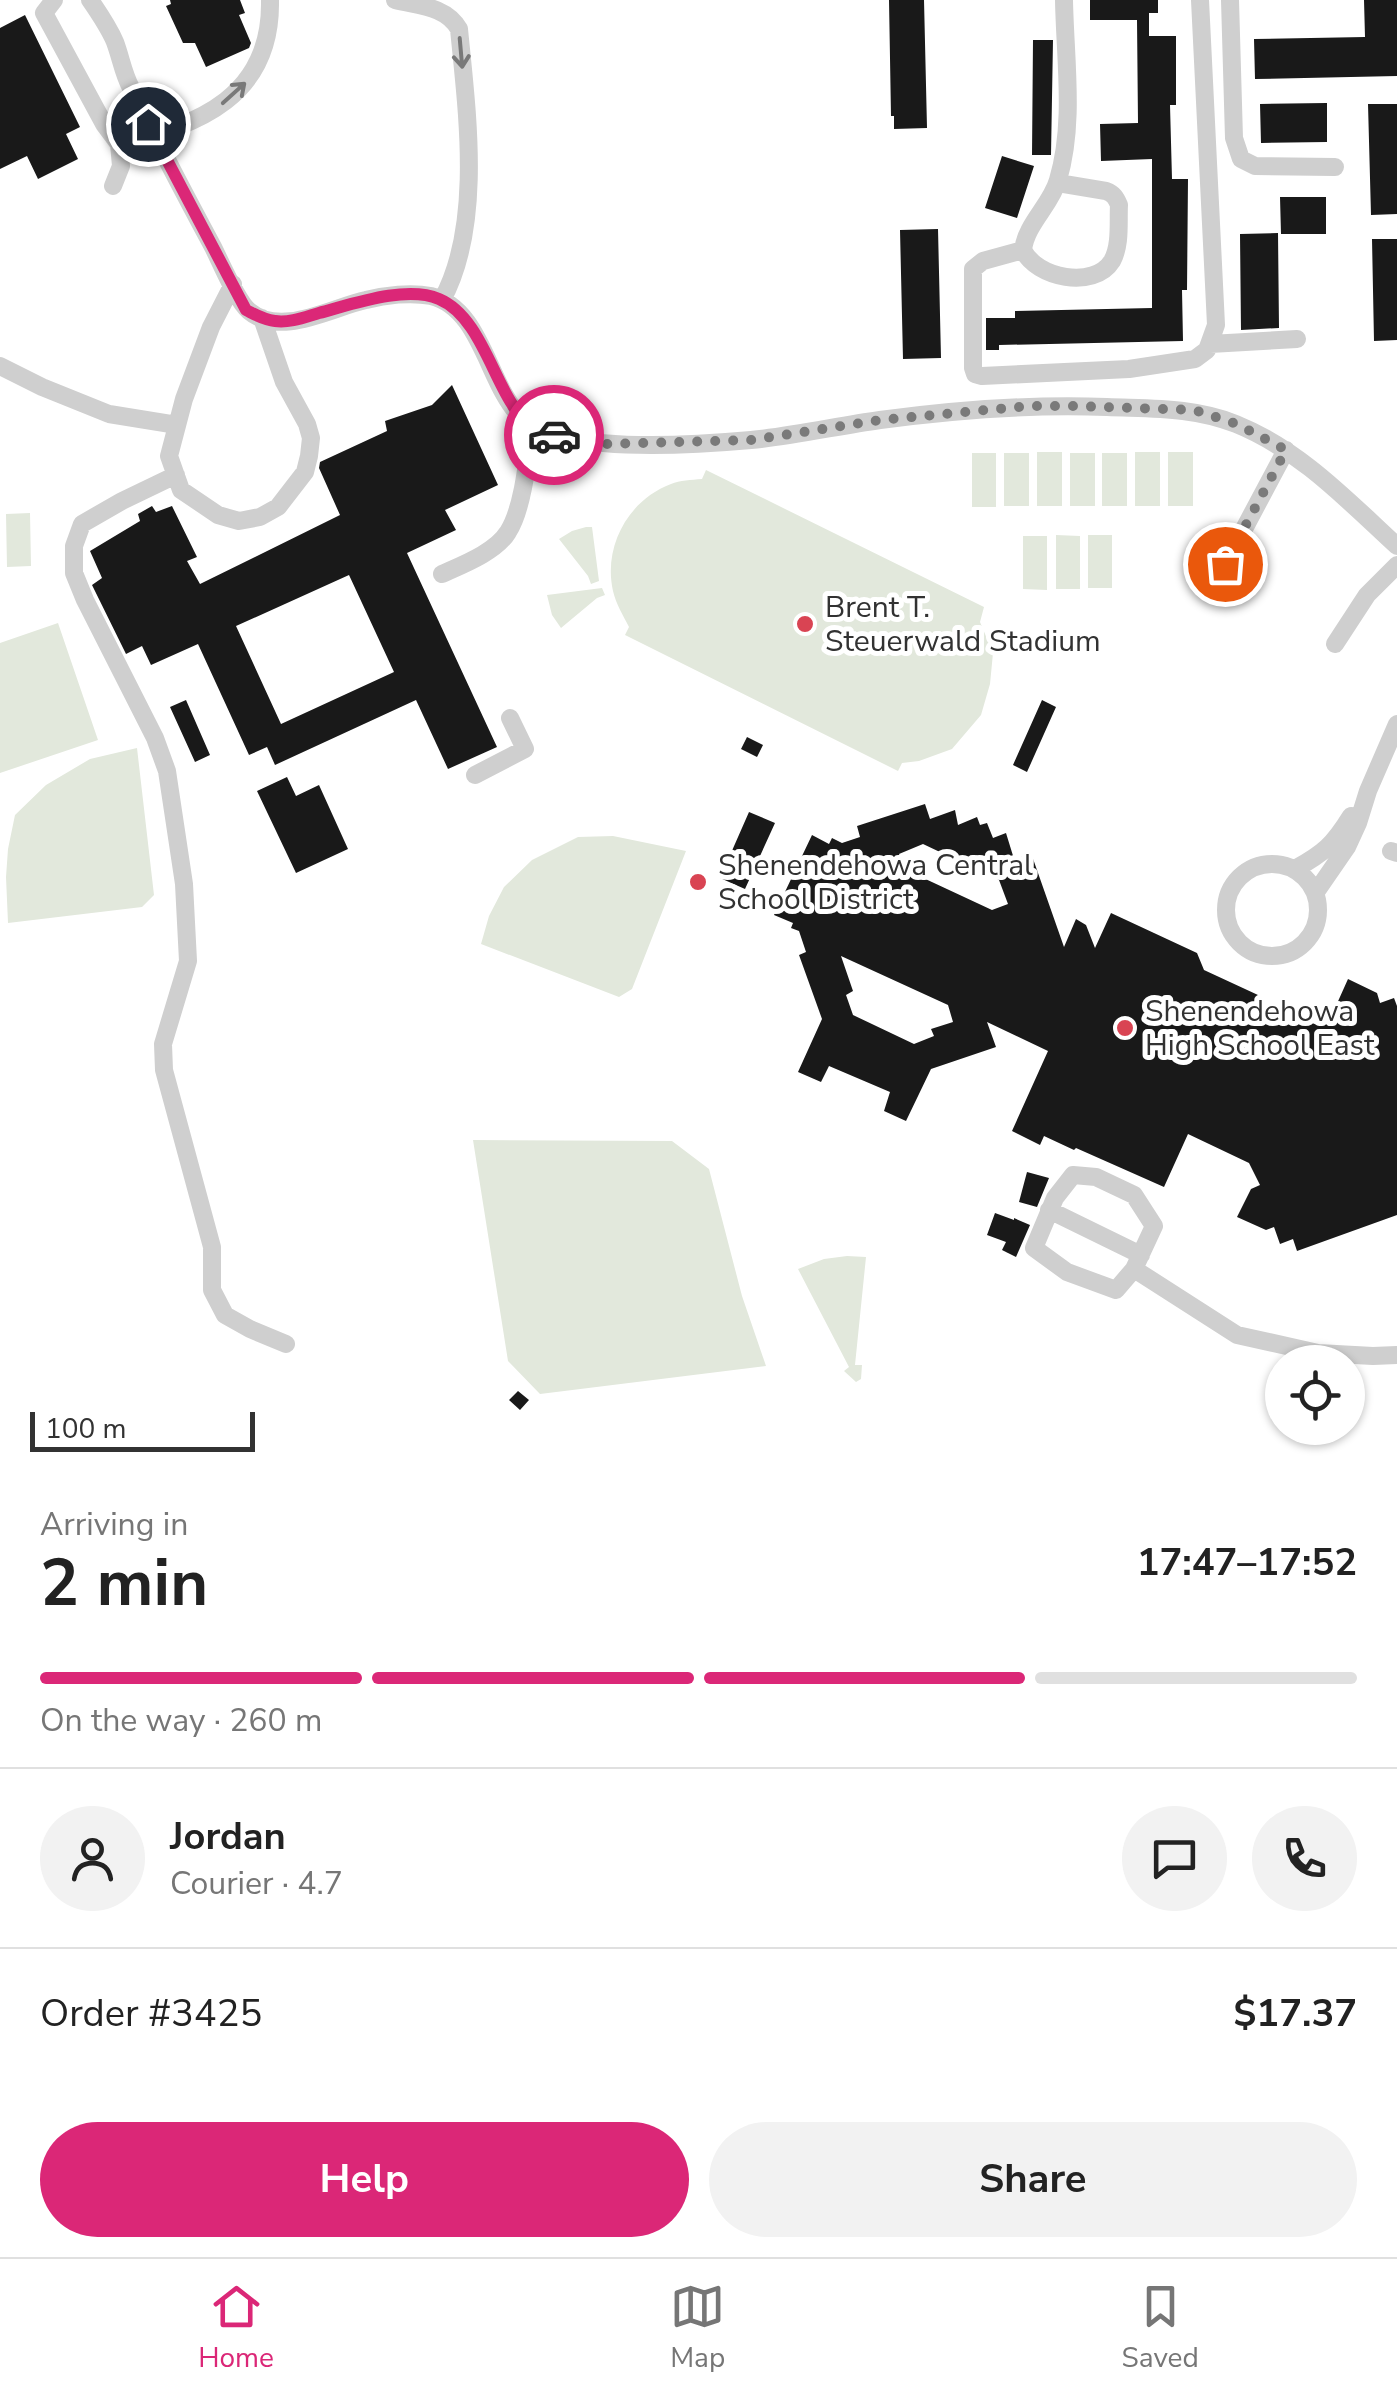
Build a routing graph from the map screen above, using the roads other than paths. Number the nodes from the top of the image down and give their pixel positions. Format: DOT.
graph roads {
  1 [pos="54,0"];
  2 [pos="90,0"];
  3 [pos="394,0"];
  4 [pos="1064,0"];
  5 [pos="1200,0"];
  6 [pos="1230,0"];
  7 [pos="270,6"];
  8 [pos="154,135"];
  9 [pos="119,144"];
  10 [pos="1335,167"];
  11 [pos="1058,183"];
  12 [pos="113,186"];
  13 [pos="1024,250"];
  14 [pos="233,284"];
  15 [pos="442,300"];
  16 [pos="262,318"];
  17 [pos="1298,339"];
  18 [pos="1210,344"];
  19 [pos="0,366"];
  20 [pos="177,424"];
  21 [pos="532,424"];
  22 [pos="1286,450"];
  23 [pos="176,476"];
  24 [pos="1397,546"];
  25 [pos="1397,565"];
  26 [pos="442,574"];
  27 [pos="1210,593"];
  28 [pos="1335,644"];
  29 [pos="510,718"];
  30 [pos="1397,724"];
  31 [pos="475,775"];
  32 [pos="1368,791"];
  33 [pos="1295,868"];
  34 [pos="1316,892"];
  35 [pos="1049,1210"];
  36 [pos="1138,1262"];
  37 [pos="286,1344"];
  38 [pos="1397,1354"];
  1 -- 9 [label="street"];
  2 -- 8 [label="street"];
  3 -- 15 [label="street, one-way"];
  4 -- 11 [label="street"];
  5 -- 18 [label="street"];
  6 -- 10 [label="street"];
  8 -- 7 [label="street, one-way"];
  8 -- 9 [label="street"];
  8 -- 14 [label="street"];
  9 -- 12 [label="street"];
  11 -- 13 [label="street"];
  11 -- 13 [label="street"];
  13 -- 18 [label="street"];
  14 -- 16 [label="street"];
  14 -- 20 [label="street"];
  15 -- 16 [label="street"];
  15 -- 21 [label="street"];
  16 -- 23 [label="street"];
  17 -- 18 [label="street"];
  19 -- 20 [label="street"];
  20 -- 23 [label="street"];
  21 -- 22 [label="street"];
  21 -- 26 [label="street"];
  22 -- 24 [label="street"];
  22 -- 27 [label="street"];
  23 -- 37 [label="street"];
  25 -- 28 [label="street"];
  29 -- 31 [label="street"];
  30 -- 32 [label="street"];
  32 -- 33 [label="street"];
  32 -- 34 [label="street"];
  33 -- 34 [label="street"];
  33 -- 34 [label="street"];
  35 -- 36 [label="street"];
  35 -- 36 [label="street"];
  35 -- 36 [label="street"];
  36 -- 38 [label="street"];
}
